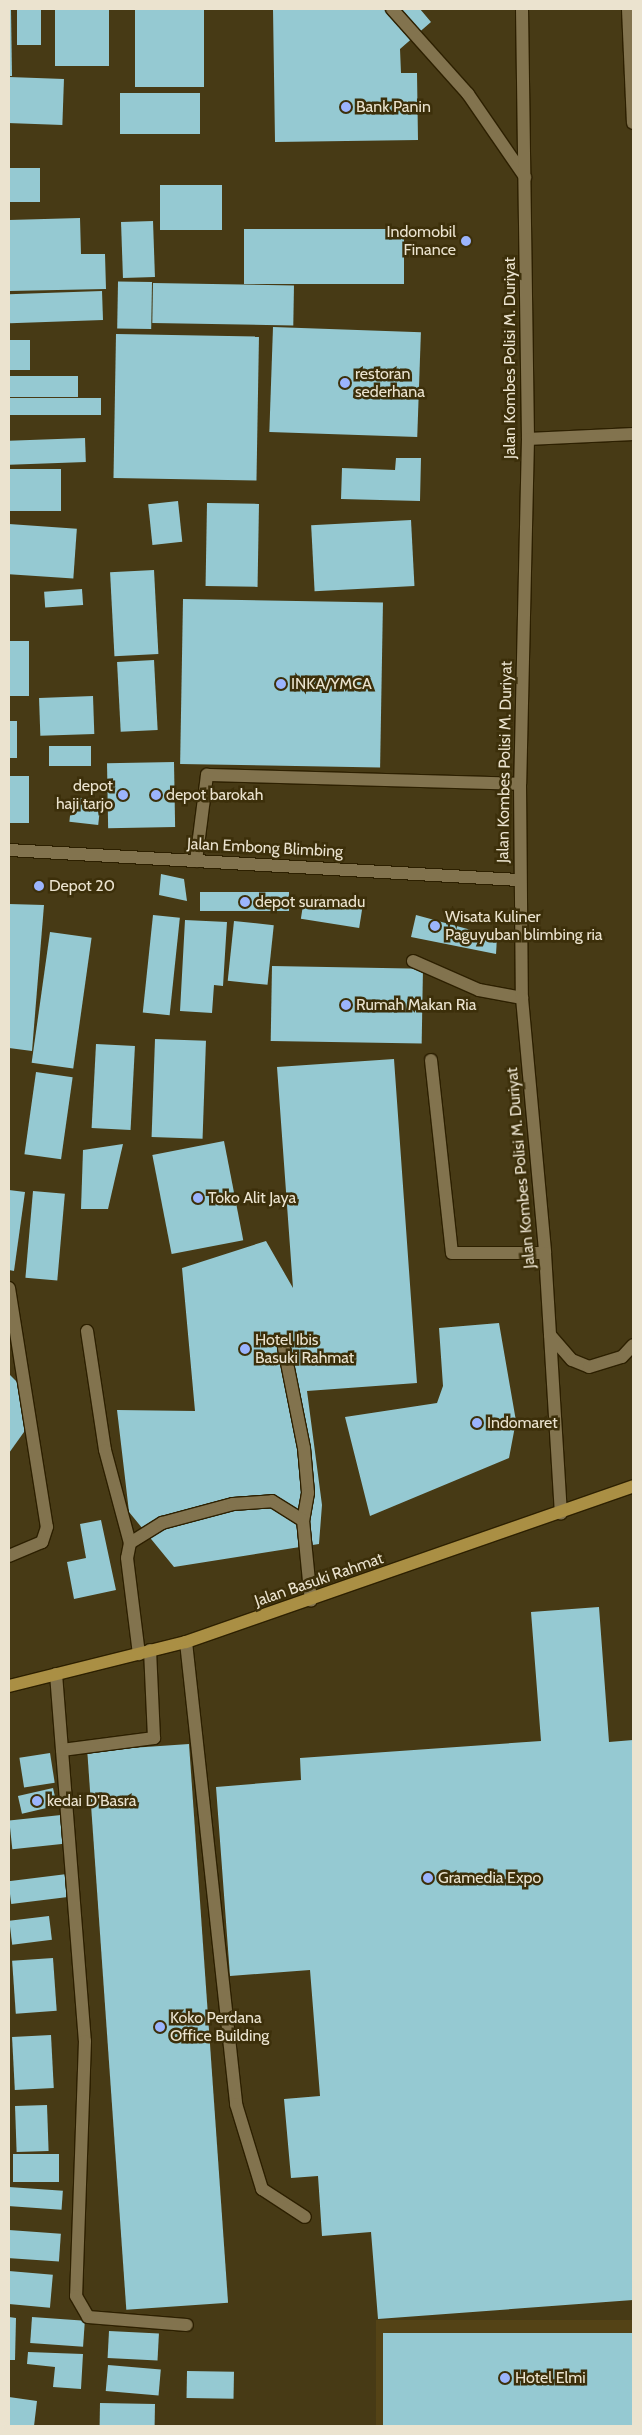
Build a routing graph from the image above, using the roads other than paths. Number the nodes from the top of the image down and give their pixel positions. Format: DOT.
graph roads {
  1 [pos="392,9"];
  2 [pos="522,9"];
  3 [pos="628,9"];
  4 [pos="633,123"];
  5 [pos="525,177"];
  6 [pos="633,434"];
  7 [pos="528,439"];
  8 [pos="520,784"];
  9 [pos="9,850"];
  10 [pos="196,862"];
  11 [pos="519,880"];
  12 [pos="413,961"];
  13 [pos="522,998"];
  14 [pos="431,1060"];
  15 [pos="545,1253"];
  16 [pos="9,1288"];
  17 [pos="88,1331"];
  18 [pos="550,1335"];
  19 [pos="633,1345"];
  20 [pos="284,1348"];
  21 [pos="633,1486"];
  22 [pos="561,1514"];
  23 [pos="303,1520"];
  24 [pos="130,1544"];
  25 [pos="9,1556"];
  26 [pos="311,1600"];
  27 [pos="186,1642"];
  28 [pos="144,1652"];
  29 [pos="56,1674"];
  30 [pos="9,1686"];
  31 [pos="62,1750"];
  32 [pos="305,2217"];
  33 [pos="187,2325"];
  1 -- 5 [label="street"];
  2 -- 5 [label="street, Jalan Kombes Polisi M. Duriyat"];
  3 -- 4 [label="street"];
  5 -- 7 [label="street, Jalan Kombes Polisi M. Duriyat"];
  6 -- 7 [label="street"];
  7 -- 8 [label="street, Jalan Kombes Polisi M. Duriyat"];
  8 -- 10 [label="street"];
  8 -- 11 [label="street, Jalan Kombes Polisi M. Duriyat"];
  9 -- 10 [label="street, Jalan Embong Blimbing"];
  10 -- 11 [label="street, Jalan Embong Blimbing"];
  11 -- 13 [label="street, Jalan Kombes Polisi M. Duriyat"];
  12 -- 13 [label="street"];
  13 -- 15 [label="street, Jalan Kombes Polisi M. Duriyat"];
  14 -- 15 [label="street"];
  15 -- 18 [label="street, Jalan Kombes Polisi M. Duriyat"];
  16 -- 25 [label="street"];
  17 -- 24 [label="street"];
  18 -- 19 [label="street"];
  18 -- 22 [label="street, Jalan Kombes Polisi M. Duriyat"];
  20 -- 23 [label="street"];
  21 -- 22 [label="main road, Jalan Basuki Rahmat"];
  22 -- 26 [label="main road, Jalan Basuki Rahmat"];
  23 -- 24 [label="street"];
  23 -- 26 [label="street"];
  24 -- 28 [label="street"];
  26 -- 27 [label="main road, Jalan Basuki Rahmat"];
  27 -- 28 [label="main road, Jalan Basuki Rahmat"];
  27 -- 32 [label="street"];
  28 -- 29 [label="main road, Jalan Basuki Rahmat"];
  28 -- 31 [label="street"];
  29 -- 30 [label="main road, Jalan Basuki Rahmat"];
  29 -- 31 [label="street"];
  31 -- 33 [label="street"];
}
